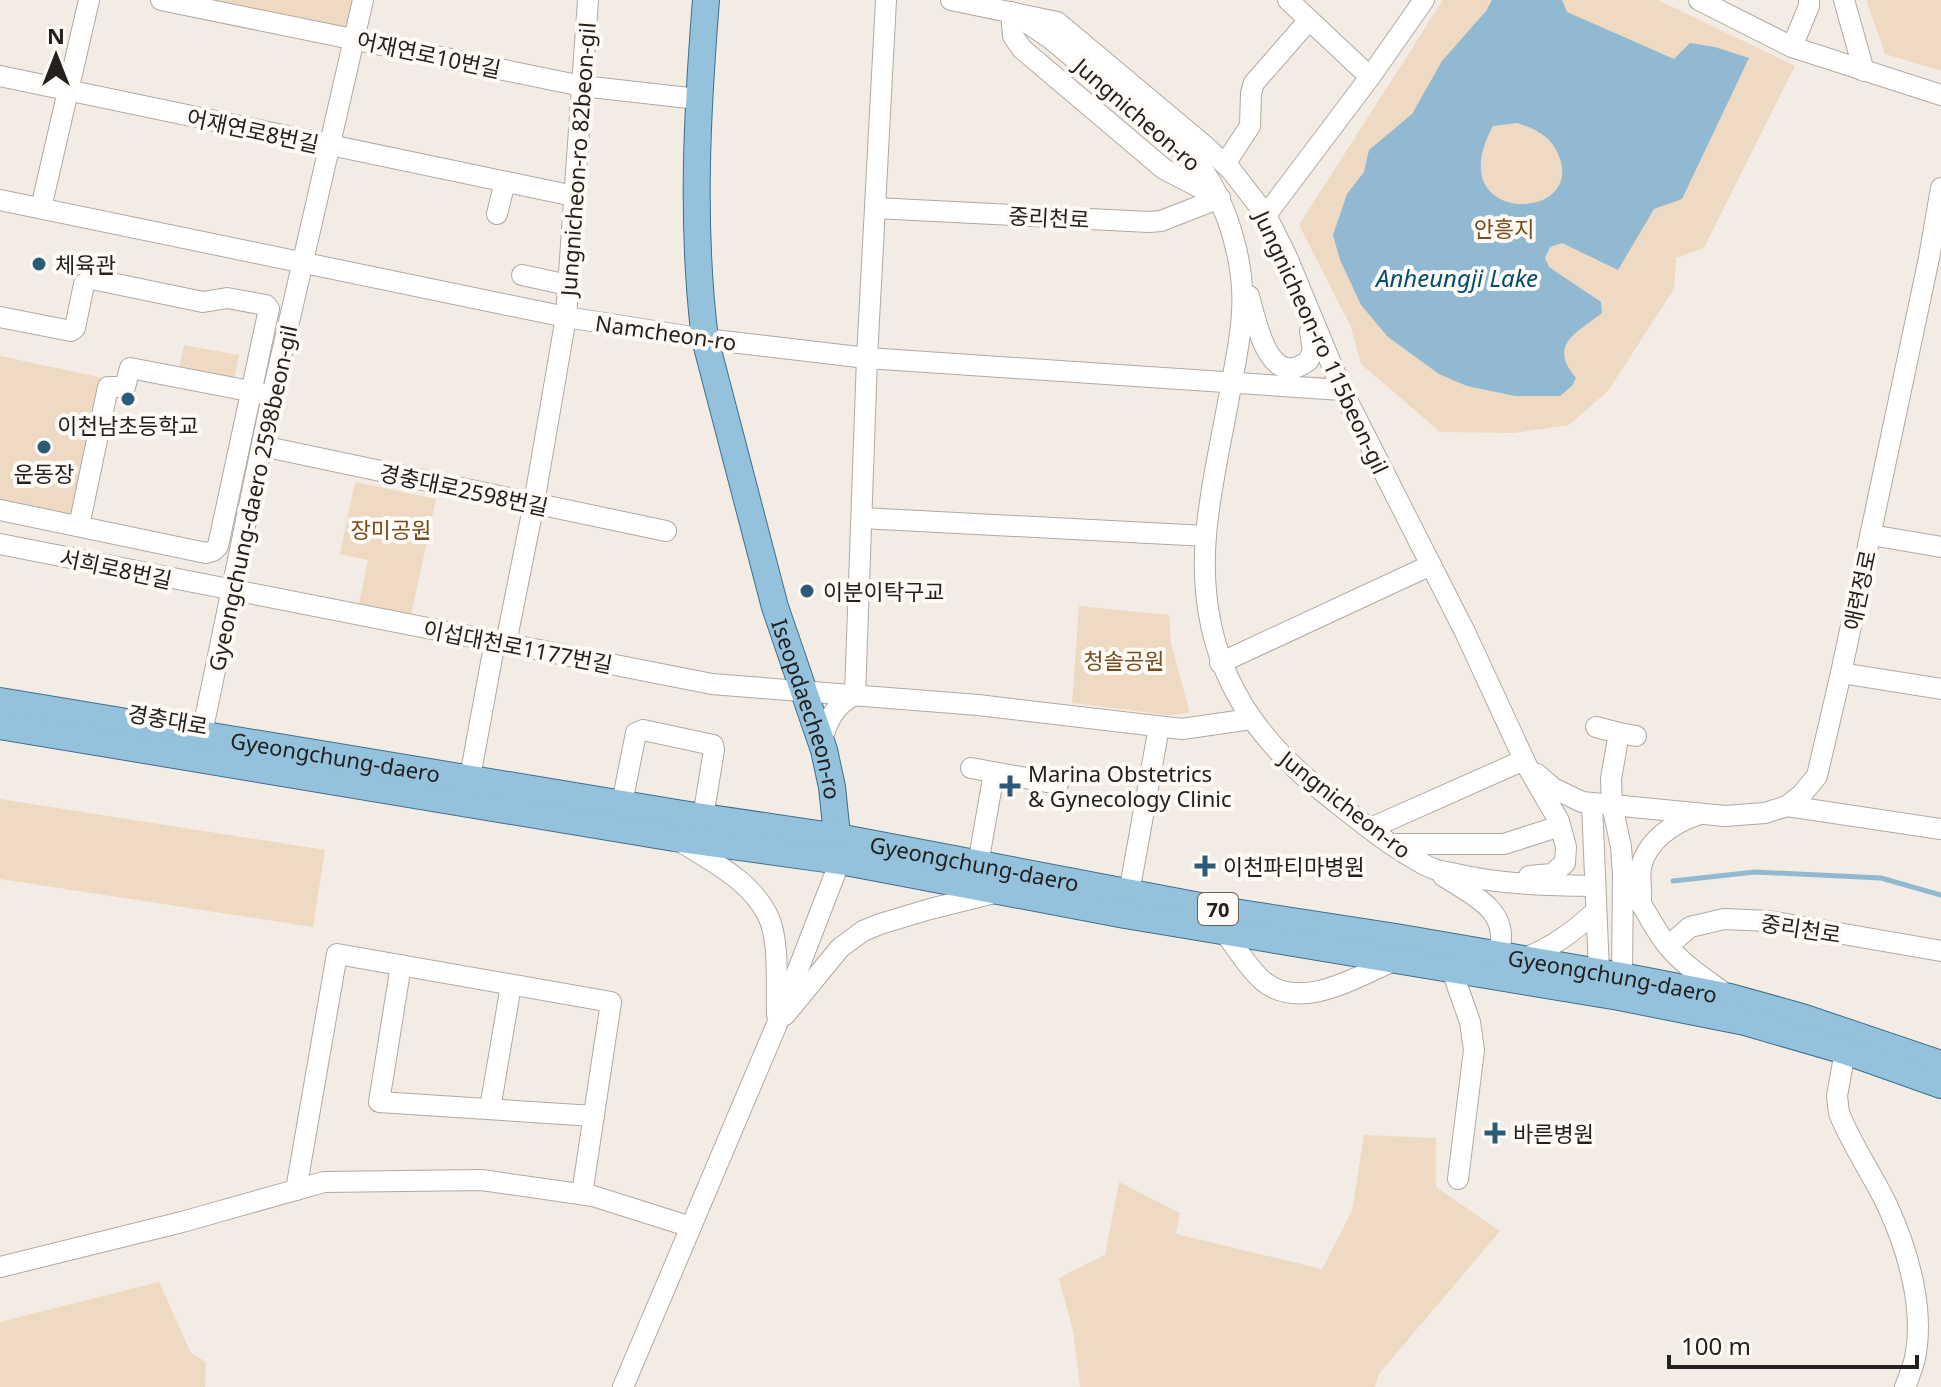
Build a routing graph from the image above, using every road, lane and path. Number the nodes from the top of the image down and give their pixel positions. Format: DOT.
graph roads {
  1 [pos="89,0"];
  2 [pos="161,0"];
  3 [pos="363,0"];
  4 [pos="588,0"];
  5 [pos="706,0"];
  6 [pos="886,0"];
  7 [pos="951,0"];
  8 [pos="1032,0"];
  9 [pos="1288,0"];
  10 [pos="1424,0"];
  11 [pos="1699,0"];
  12 [pos="1809,0"];
  13 [pos="1844,0"];
  14 [pos="1011,12"];
  15 [pos="1309,20"];
  16 [pos="1057,22"];
  17 [pos="356,39"];
  18 [pos="1792,47"];
  19 [pos="1864,71"];
  20 [pos="0,76"];
  21 [pos="1370,77"];
  22 [pos="582,86"];
  23 [pos="66,91"];
  24 [pos="1941,95"];
  25 [pos="698,99"];
  26 [pos="331,146"];
  27 [pos="1225,164"];
  28 [pos="505,182"];
  29 [pos="1941,188"];
  30 [pos="574,196"];
  31 [pos="1220,198"];
  32 [pos="0,200"];
  33 [pos="41,208"];
  34 [pos="875,208"];
  35 [pos="497,214"];
  36 [pos="1266,215"];
  37 [pos="1935,259"];
  38 [pos="304,264"];
  39 [pos="1242,268"];
  40 [pos="522,275"];
  41 [pos="568,285"];
  42 [pos="1306,306"];
  43 [pos="0,317"];
  44 [pos="566,317"];
  45 [pos="705,339"];
  46 [pos="867,358"];
  47 [pos="1232,382"];
  48 [pos="1342,390"];
  49 [pos="262,394"];
  50 [pos="262,446"];
  51 [pos="534,503"];
  52 [pos="0,510"];
  53 [pos="862,518"];
  54 [pos="79,526"];
  55 [pos="666,531"];
  56 [pos="1871,535"];
  57 [pos="1206,536"];
  58 [pos="0,544"];
  59 [pos="1941,547"];
  60 [pos="1431,565"];
  61 [pos="233,591"];
  62 [pos="501,642"];
  63 [pos="1220,663"];
  64 [pos="1841,673"];
  65 [pos="1941,689"];
  66 [pos="0,690"];
  67 [pos="804,691"];
  68 [pos="855,695"];
  69 [pos="0,701"];
  70 [pos="47,703"];
  71 [pos="1251,719"];
  72 [pos="0,726"];
  73 [pos="1159,727"];
  74 [pos="1596,727"];
  75 [pos="203,729"];
  76 [pos="821,741"];
  77 [pos="1526,763"];
  78 [pos="971,768"];
  79 [pos="994,773"];
  80 [pos="471,774"];
  81 [pos="1058,784"];
  82 [pos="620,803"];
  83 [pos="1594,803"];
  84 [pos="1787,806"];
  85 [pos="1701,814"];
  86 [pos="703,817"];
  87 [pos="1560,826"];
  88 [pos="1371,828"];
  89 [pos="1941,829"];
  90 [pos="674,838"];
  91 [pos="1394,844"];
  92 [pos="839,849"];
  93 [pos="978,864"];
  94 [pos="1430,868"];
  95 [pos="1623,878"];
  96 [pos="1507,884"];
  97 [pos="1595,886"];
  98 [pos="1002,891"];
  99 [pos="1129,893"];
  100 [pos="1641,900"];
  101 [pos="1596,911"];
  102 [pos="1224,932"];
  103 [pos="1668,946"];
  104 [pos="1941,951"];
  105 [pos="1489,954"];
  106 [pos="1398,959"];
  107 [pos="1523,959"];
  108 [pos="401,965"];
  109 [pos="1451,968"];
  110 [pos="511,985"];
  111 [pos="1610,985"];
  112 [pos="1730,997"];
  113 [pos="777,1024"];
  114 [pos="1845,1051"];
  115 [pos="1941,1064"];
  116 [pos="1941,1085"];
  117 [pos="490,1109"];
  118 [pos="594,1116"];
  119 [pos="1458,1179"];
  120 [pos="296,1190"];
  121 [pos="582,1194"];
  122 [pos="691,1227"];
  123 [pos="0,1267"];
  124 [pos="623,1387"];
  125 [pos="1905,1387"];
  1 -- 23 [label="street"];
  2 -- 17 [label="street, 어재연로10번길"];
  3 -- 17 [label="street, Gyeongchung-daero 2598beon-gil"];
  4 -- 22 [label="street, Jungnicheon-ro 82beon-gil"];
  5 -- 25 [label="main road, Iseopdaecheon-ro"];
  6 -- 34 [label="street"];
  7 -- 14 [label="street, Jungnicheon-ro"];
  8 -- 16 [label="street"];
  9 -- 15 [label="street"];
  10 -- 21 [label="street"];
  11 -- 18 [label="street"];
  12 -- 18 [label="street"];
  13 -- 19 [label="street"];
  14 -- 16 [label="street, Jungnicheon-ro 115beon-gil"];
  14 -- 31 [label="street, Jungnicheon-ro"];
  15 -- 21 [label="street"];
  15 -- 27 [label="street"];
  16 -- 27 [label="street, Jungnicheon-ro 115beon-gil"];
  17 -- 22 [label="street, 어재연로10번길"];
  17 -- 26 [label="street, Gyeongchung-daero 2598beon-gil"];
  18 -- 19 [label="street"];
  19 -- 24 [label="street"];
  20 -- 23 [label="street, 어재연로8번길"];
  21 -- 36 [label="street"];
  22 -- 25 [label="street, 어재연로10번길"];
  22 -- 30 [label="street, Jungnicheon-ro 82beon-gil"];
  23 -- 26 [label="street, 어재연로8번길"];
  23 -- 33 [label="street"];
  25 -- 45 [label="main road, Iseopdaecheon-ro"];
  26 -- 28 [label="street, 어재연로8번길"];
  26 -- 38 [label="street, Gyeongchung-daero 2598beon-gil"];
  27 -- 36 [label="street, Jungnicheon-ro 115beon-gil"];
  28 -- 30 [label="street, 어재연로8번길"];
  28 -- 35 [label="street"];
  29 -- 37 [label="street, 애련정로"];
  30 -- 41 [label="street, Jungnicheon-ro 82beon-gil"];
  31 -- 34 [label="street, 중리천로"];
  31 -- 39 [label="street, Jungnicheon-ro"];
  32 -- 33 [label="street, Namcheon-ro"];
  33 -- 38 [label="street, Namcheon-ro"];
  34 -- 46 [label="street"];
  36 -- 42 [label="street, Jungnicheon-ro 115beon-gil"];
  37 -- 56 [label="street, 애련정로"];
  38 -- 44 [label="street, Namcheon-ro"];
  38 -- 49 [label="street, Gyeongchung-daero 2598beon-gil"];
  39 -- 42 [label="street"];
  39 -- 47 [label="street, Jungnicheon-ro"];
  40 -- 41 [label="street"];
  41 -- 44 [label="street, Jungnicheon-ro 82beon-gil"];
  42 -- 48 [label="street, Jungnicheon-ro 115beon-gil"];
  43 -- 49 [label="street"];
  44 -- 45 [label="street, Namcheon-ro"];
  44 -- 51 [label="street, Jungnicheon-ro 82beon-gil"];
  45 -- 46 [label="street, Namcheon-ro"];
  45 -- 67 [label="main road, Iseopdaecheon-ro"];
  46 -- 47 [label="street, Namcheon-ro"];
  46 -- 53 [label="street"];
  47 -- 48 [label="street, Namcheon-ro"];
  47 -- 57 [label="street, Jungnicheon-ro"];
  48 -- 60 [label="street, Jungnicheon-ro 115beon-gil"];
  49 -- 50 [label="street, Gyeongchung-daero 2598beon-gil"];
  49 -- 54 [label="street"];
  49 -- 54 [label="street"];
  50 -- 51 [label="street, 경충대로2598번길"];
  50 -- 61 [label="street, Gyeongchung-daero 2598beon-gil"];
  51 -- 55 [label="street, 경충대로2598번길"];
  51 -- 62 [label="street, Jungnicheon-ro 82beon-gil"];
  52 -- 54 [label="street"];
  53 -- 57 [label="street"];
  53 -- 68 [label="street"];
  56 -- 59 [label="street"];
  56 -- 64 [label="street, 애련정로"];
  57 -- 63 [label="street, Jungnicheon-ro"];
  58 -- 61 [label="street, 서희로8번길"];
  60 -- 63 [label="street"];
  60 -- 77 [label="street, Jungnicheon-ro 115beon-gil"];
  61 -- 62 [label="street, 이섭대천로1177번길"];
  61 -- 75 [label="street, Gyeongchung-daero 2598beon-gil"];
  62 -- 67 [label="street, 이섭대천로1177번길"];
  62 -- 80 [label="street, Jungnicheon-ro 82beon-gil"];
  63 -- 71 [label="street, Jungnicheon-ro"];
  64 -- 65 [label="street"];
  64 -- 84 [label="street, 애련정로"];
  66 -- 70 [label="street"];
  67 -- 68 [label="street"];
  67 -- 76 [label="main road, Iseopdaecheon-ro"];
  68 -- 73 [label="street"];
  68 -- 76 [label="street"];
  69 -- 70 [label="main road, Gyeongchung-daero"];
  70 -- 75 [label="main road, Gyeongchung-daero"];
  71 -- 73 [label="street"];
  71 -- 88 [label="street, Jungnicheon-ro"];
  72 -- 90 [label="main road, Gyeongchung-daero"];
  73 -- 99 [label="street"];
  74 -- 83 [label="street"];
  75 -- 80 [label="main road, Gyeongchung-daero"];
  76 -- 92 [label="main road, Iseopdaecheon-ro"];
  77 -- 83 [label="street"];
  77 -- 87 [label="street, Jungnicheon-ro 115beon-gil"];
  77 -- 88 [label="street"];
  78 -- 79 [label="street"];
  79 -- 81 [label="street"];
  79 -- 93 [label="street"];
  80 -- 82 [label="main road, Gyeongchung-daero"];
  82 -- 86 [label="main road, Gyeongchung-daero"];
  82 -- 86 [label="street"];
  83 -- 85 [label="street"];
  83 -- 87 [label="street"];
  83 -- 95 [label="street"];
  83 -- 97 [label="street"];
  84 -- 85 [label="street"];
  84 -- 89 [label="street"];
  85 -- 100 [label="street"];
  86 -- 92 [label="main road, Gyeongchung-daero"];
  87 -- 91 [label="street"];
  87 -- 96 [label="street"];
  88 -- 91 [label="street, Jungnicheon-ro"];
  90 -- 92 [label="main road, Gyeongchung-daero"];
  90 -- 113 [label="street"];
  91 -- 94 [label="street, Jungnicheon-ro"];
  92 -- 93 [label="main road, Gyeongchung-daero / 70"];
  92 -- 98 [label="main road, Gyeongchung-daero / 70"];
  92 -- 113 [label="street, Iseopdaecheon-ro"];
  93 -- 99 [label="main road, Gyeongchung-daero / 70"];
  94 -- 96 [label="street, Jungnicheon-ro"];
  94 -- 105 [label="street"];
  95 -- 100 [label="street"];
  95 -- 111 [label="street"];
  96 -- 97 [label="street, Jungnicheon-ro"];
  97 -- 101 [label="street"];
  98 -- 102 [label="main road, Gyeongchung-daero / 70"];
  98 -- 113 [label="street"];
  99 -- 105 [label="main road, Gyeongchung-daero / 70"];
  100 -- 103 [label="street"];
  101 -- 107 [label="street"];
  101 -- 111 [label="street"];
  102 -- 106 [label="main road, Gyeongchung-daero / 70"];
  102 -- 106 [label="street"];
  103 -- 104 [label="street, 중리천로"];
  103 -- 112 [label="street"];
  105 -- 107 [label="main road, Gyeongchung-daero / 70"];
  106 -- 109 [label="main road, Gyeongchung-daero / 70"];
  107 -- 111 [label="main road, Gyeongchung-daero / 70"];
  108 -- 110 [label="street"];
  108 -- 117 [label="street"];
  108 -- 120 [label="street"];
  109 -- 111 [label="main road, Gyeongchung-daero / 70"];
  109 -- 119 [label="street"];
  110 -- 117 [label="street"];
  110 -- 118 [label="street"];
  111 -- 112 [label="main road, Gyeongchung-daero / 70"];
  111 -- 114 [label="main road, Gyeongchung-daero / 70"];
  112 -- 115 [label="main road, Gyeongchung-daero / 70"];
  113 -- 122 [label="street, Iseopdaecheon-ro"];
  114 -- 116 [label="main road, Gyeongchung-daero / 70"];
  114 -- 125 [label="street"];
  117 -- 118 [label="street"];
  118 -- 121 [label="street"];
  120 -- 121 [label="street"];
  120 -- 123 [label="street"];
  121 -- 122 [label="street"];
  122 -- 124 [label="street, Iseopdaecheon-ro"];
}
